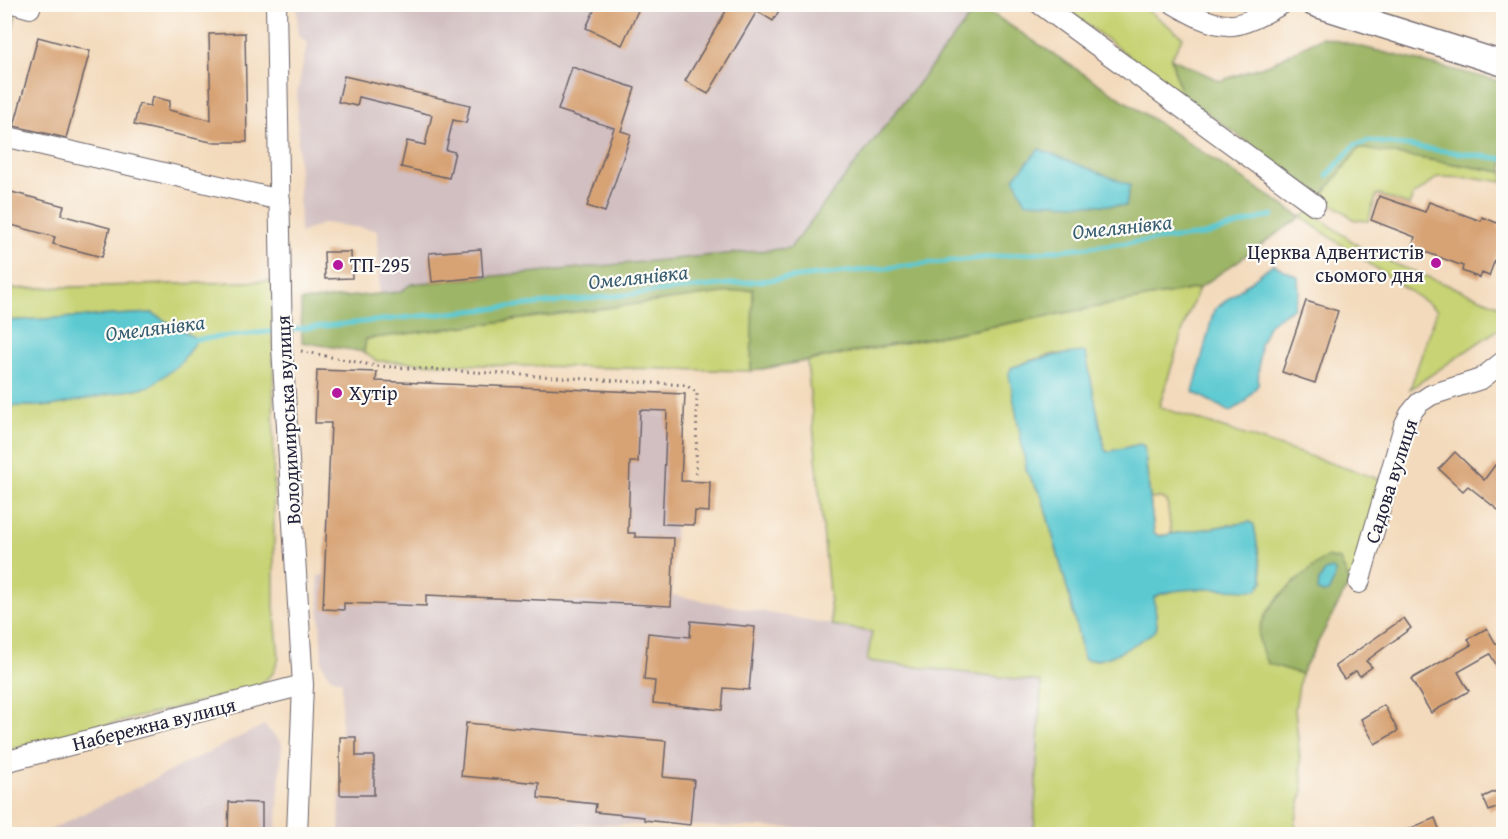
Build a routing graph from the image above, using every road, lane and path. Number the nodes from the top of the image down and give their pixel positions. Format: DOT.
graph roads {
  1 [pos="16,4"];
  2 [pos="31,4"];
  3 [pos="276,4"];
  4 [pos="1040,4"];
  5 [pos="1174,4"];
  6 [pos="1282,4"];
  7 [pos="1314,4"];
  8 [pos="1503,64"];
  9 [pos="4,136"];
  10 [pos="280,200"];
  11 [pos="1315,205"];
  12 [pos="282,341"];
  13 [pos="1503,362"];
  14 [pos="696,474"];
  15 [pos="1359,583"];
  16 [pos="303,685"];
  17 [pos="4,762"];
  18 [pos="297,834"];
  1 -- 2 [label="street"];
  3 -- 10 [label="street, Володимирська вулиця"];
  4 -- 11 [label="street"];
  5 -- 6 [label="street"];
  7 -- 8 [label="main road"];
  9 -- 10 [label="street"];
  10 -- 12 [label="street, Володимирська вулиця"];
  12 -- 14 [label="path"];
  12 -- 16 [label="street, Володимирська вулиця"];
  13 -- 15 [label="street, Садова вулиця"];
  16 -- 17 [label="street, Набережна вулиця"];
  16 -- 18 [label="street, Володимирська вулиця"];
}
